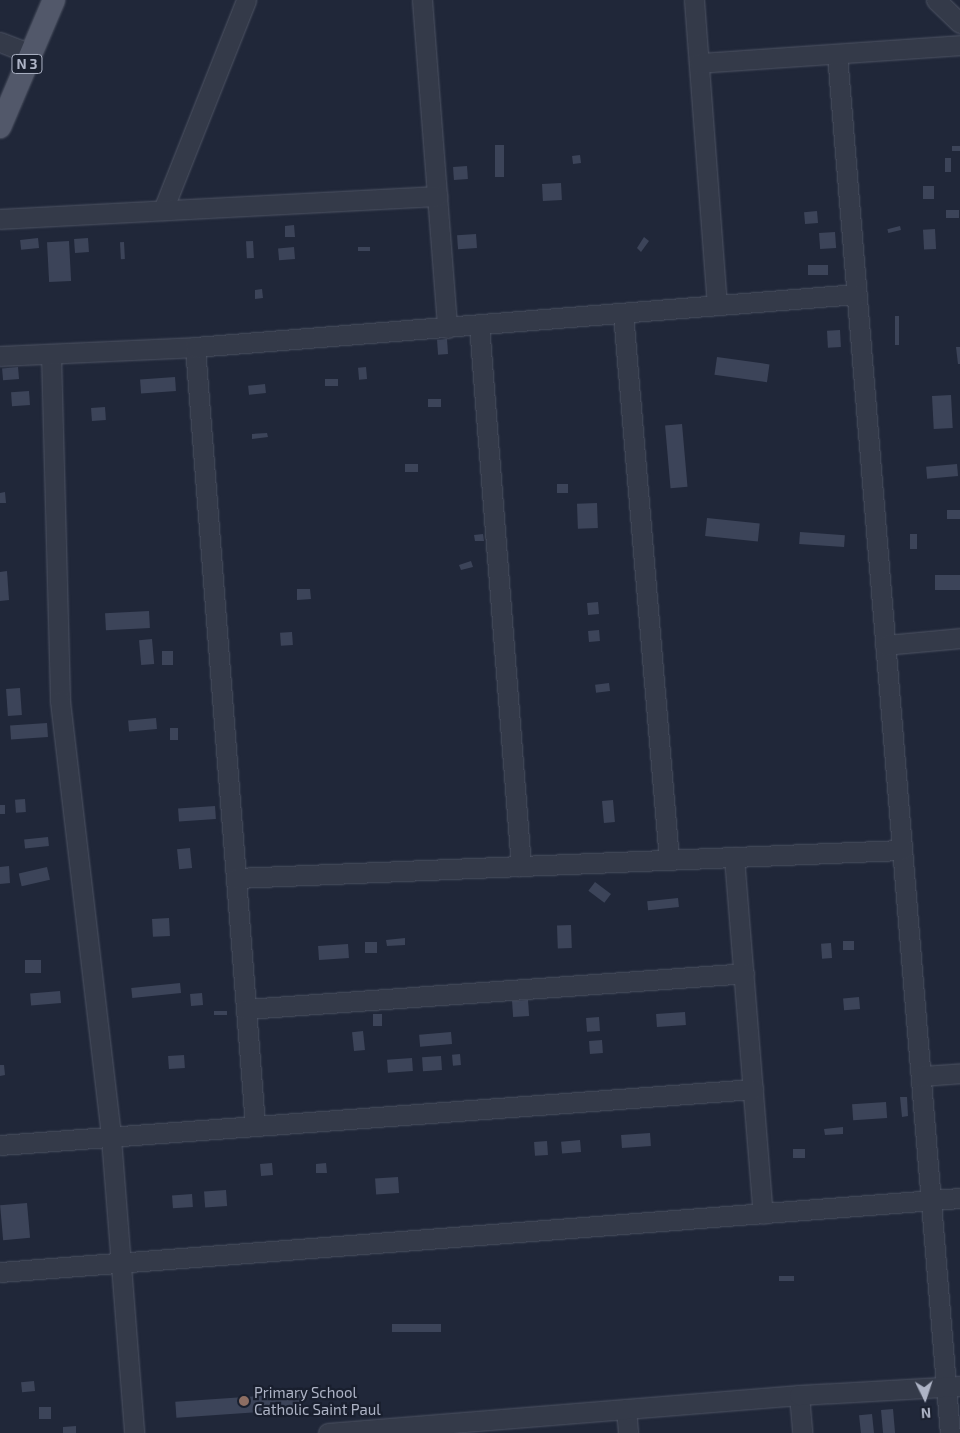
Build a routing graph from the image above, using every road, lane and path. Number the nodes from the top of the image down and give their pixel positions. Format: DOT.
graph roads {
  1 [pos="54,0"];
  2 [pos="246,0"];
  3 [pos="422,0"];
  4 [pos="694,0"];
  5 [pos="936,0"];
  6 [pos="960,23"];
  7 [pos="0,42"];
  8 [pos="960,46"];
  9 [pos="32,54"];
  10 [pos="837,54"];
  11 [pos="699,63"];
  12 [pos="0,127"];
  13 [pos="437,196"];
  14 [pos="163,210"];
  15 [pos="0,219"];
  16 [pos="856,294"];
  17 [pos="717,305"];
  18 [pos="623,313"];
  19 [pos="479,325"];
  20 [pos="447,328"];
  21 [pos="195,347"];
  22 [pos="52,354"];
  23 [pos="0,356"];
  24 [pos="960,638"];
  25 [pos="885,645"];
  26 [pos="902,850"];
  27 [pos="734,857"];
  28 [pos="669,860"];
  29 [pos="521,866"];
  30 [pos="236,878"];
  31 [pos="744,973"];
  32 [pos="246,1009"];
  33 [pos="960,1073"];
  34 [pos="921,1076"];
  35 [pos="753,1089"];
  36 [pos="255,1125"];
  37 [pos="111,1138"];
  38 [pos="0,1145"];
  39 [pos="960,1198"];
  40 [pos="931,1200"];
  41 [pos="763,1214"];
  42 [pos="120,1262"];
  43 [pos="0,1272"];
  44 [pos="953,1386"];
  45 [pos="799,1395"];
  46 [pos="626,1409"];
  47 [pos="352,1432"];
  48 [pos="134,1433"];
  49 [pos="328,1433"];
  50 [pos="628,1433"];
  51 [pos="802,1433"];
  52 [pos="950,1433"];
  1 -- 9 [label="main road, N 3"];
  2 -- 14 [label="street"];
  3 -- 13 [label="street"];
  4 -- 11 [label="street"];
  5 -- 6 [label="street"];
  7 -- 9 [label="street"];
  8 -- 10 [label="street"];
  9 -- 12 [label="main road, N 3"];
  10 -- 11 [label="street"];
  10 -- 16 [label="street"];
  11 -- 17 [label="street"];
  13 -- 14 [label="street"];
  13 -- 20 [label="street"];
  14 -- 15 [label="street"];
  16 -- 17 [label="street"];
  16 -- 25 [label="street"];
  17 -- 18 [label="street"];
  18 -- 19 [label="street"];
  18 -- 28 [label="street"];
  19 -- 20 [label="street"];
  19 -- 29 [label="street"];
  20 -- 21 [label="street"];
  21 -- 22 [label="street"];
  21 -- 30 [label="street"];
  22 -- 23 [label="street"];
  22 -- 37 [label="street"];
  24 -- 25 [label="street"];
  25 -- 26 [label="street"];
  26 -- 27 [label="street"];
  26 -- 34 [label="street"];
  27 -- 28 [label="street"];
  27 -- 31 [label="street"];
  28 -- 29 [label="street"];
  29 -- 30 [label="street"];
  30 -- 32 [label="street"];
  31 -- 32 [label="street"];
  31 -- 35 [label="street"];
  32 -- 36 [label="street"];
  33 -- 34 [label="street"];
  34 -- 40 [label="street"];
  35 -- 36 [label="street"];
  35 -- 41 [label="street"];
  36 -- 37 [label="street"];
  37 -- 38 [label="street"];
  37 -- 42 [label="street"];
  39 -- 40 [label="street"];
  40 -- 41 [label="street"];
  40 -- 44 [label="street"];
  41 -- 42 [label="street"];
  42 -- 43 [label="street"];
  42 -- 48 [label="street"];
  44 -- 45 [label="street"];
  44 -- 52 [label="street"];
  45 -- 46 [label="street"];
  45 -- 51 [label="street"];
  46 -- 47 [label="street"];
  46 -- 50 [label="street"];
  47 -- 49 [label="street"];
}
